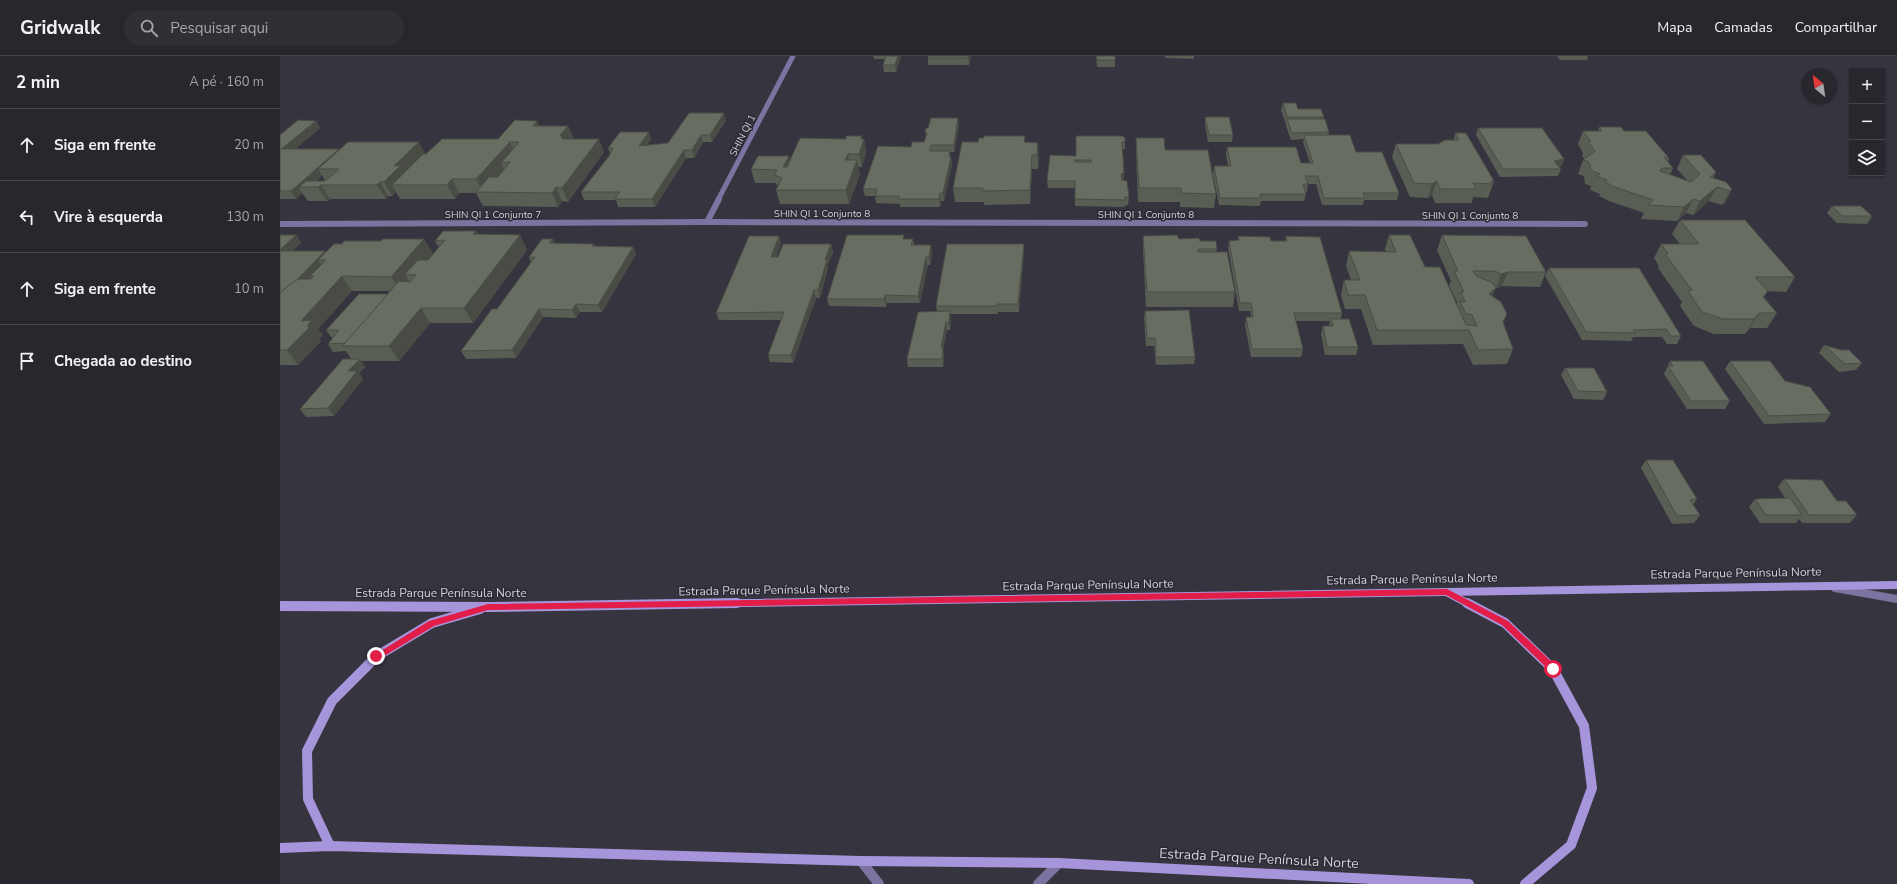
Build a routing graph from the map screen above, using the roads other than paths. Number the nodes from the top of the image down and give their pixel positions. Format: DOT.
graph roads {
  1 [pos="793,56"];
  2 [pos="707,222"];
  3 [pos="280,224"];
  4 [pos="1584,224"];
  5 [pos="1816,584"];
  6 [pos="1897,585"];
  7 [pos="1447,592"];
  8 [pos="1897,599"];
  9 [pos="280,606"];
  10 [pos="488,607"];
  11 [pos="330,846"];
  12 [pos="280,848"];
  13 [pos="861,861"];
  14 [pos="1059,863"];
  15 [pos="879,884"];
  16 [pos="1038,884"];
  17 [pos="1469,884"];
  18 [pos="1525,884"];
  1 -- 2 [label="street, SHIN QI 1"];
  2 -- 3 [label="street, SHIN QI 1 Conjunto 7"];
  2 -- 4 [label="street, SHIN QI 1 Conjunto 8"];
  5 -- 6 [label="main road, Estrada Parque Península Norte"];
  5 -- 7 [label="main road, Estrada Parque Península Norte"];
  5 -- 8 [label="street"];
  7 -- 10 [label="main road, Estrada Parque Península Norte"];
  7 -- 18 [label="main road"];
  9 -- 10 [label="main road, Estrada Parque Península Norte"];
  10 -- 11 [label="main road"];
  11 -- 12 [label="main road, Estrada Parque Península Norte"];
  11 -- 13 [label="main road, Estrada Parque Península Norte"];
  13 -- 14 [label="main road, Estrada Parque Península Norte"];
  13 -- 15 [label="street"];
  14 -- 16 [label="street"];
  14 -- 17 [label="main road, Estrada Parque Península Norte"];
}
